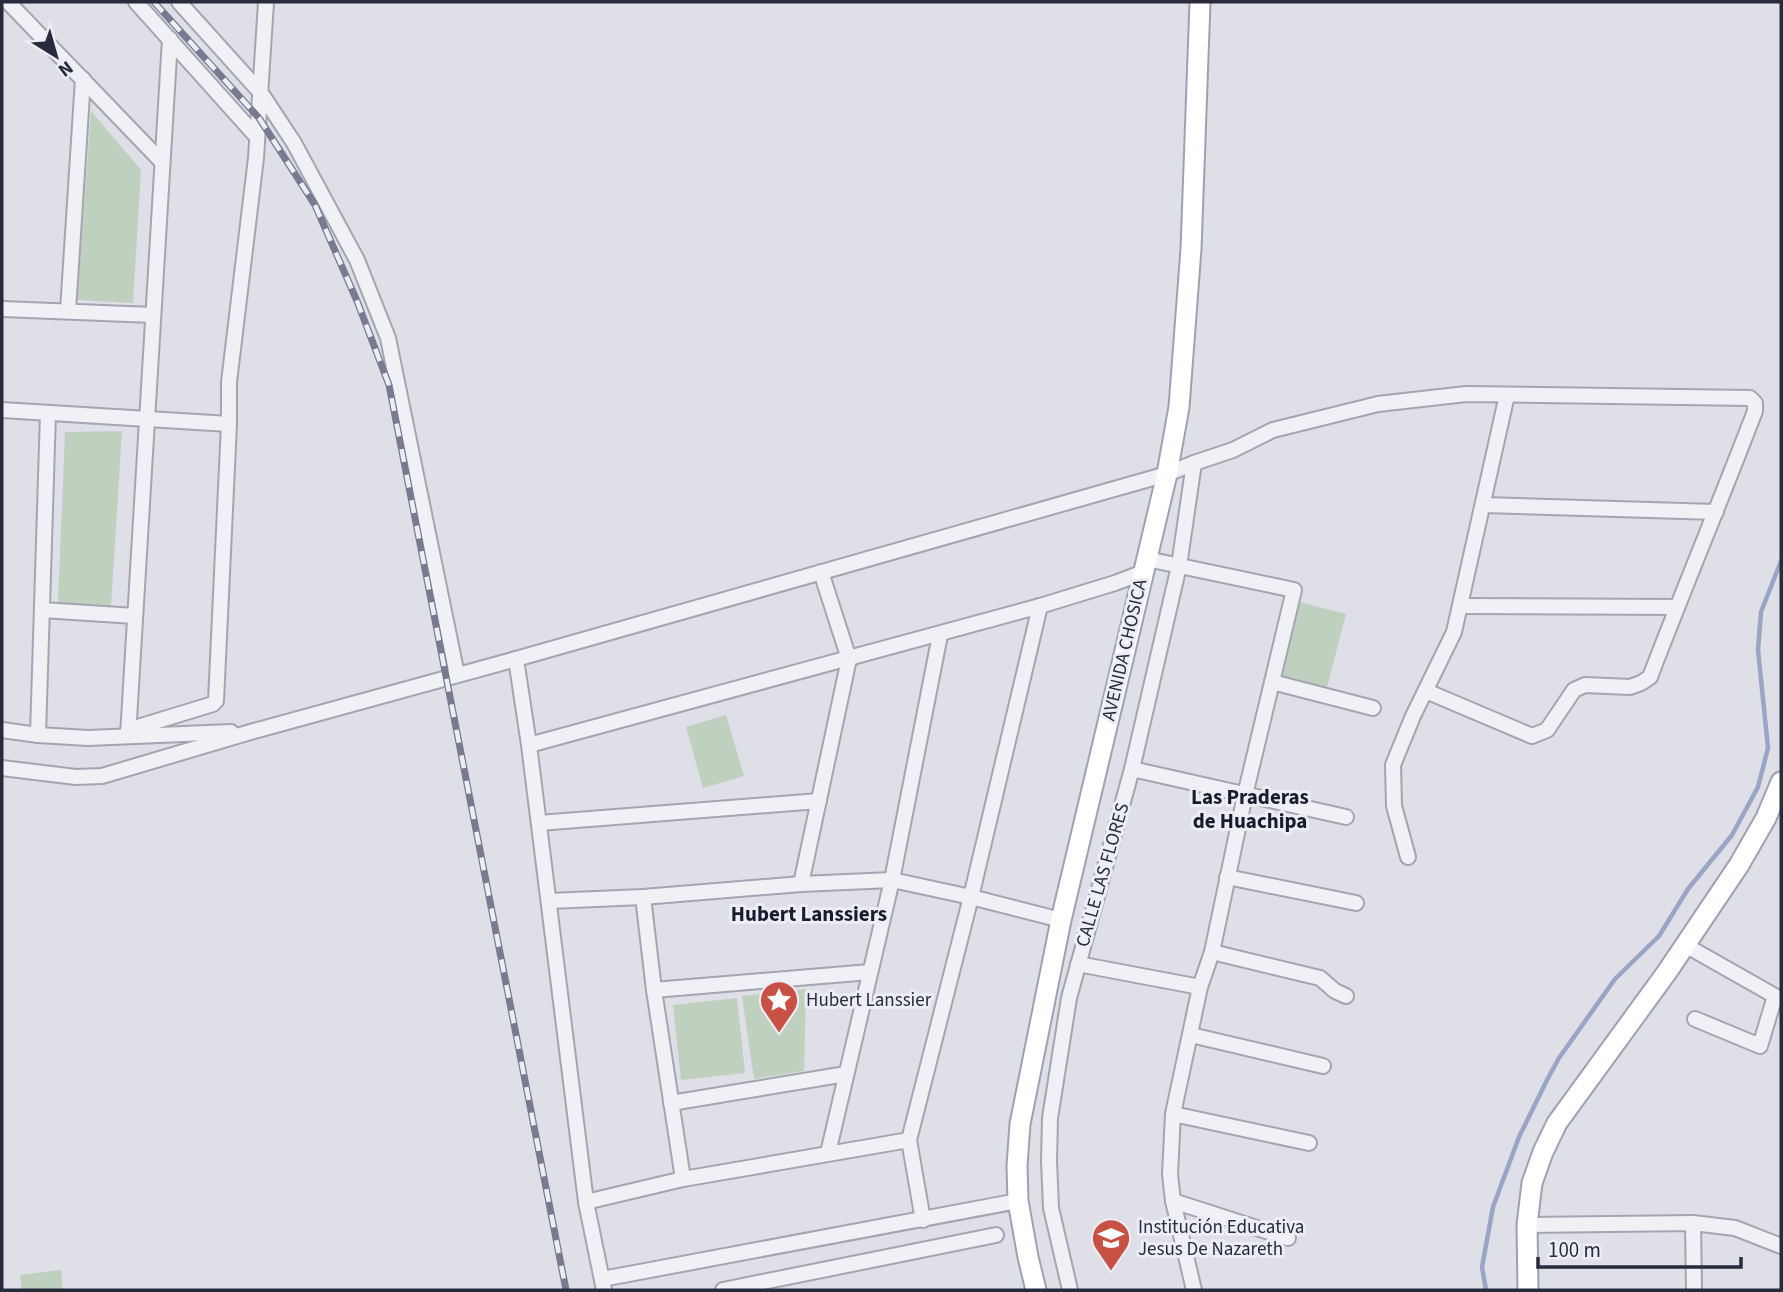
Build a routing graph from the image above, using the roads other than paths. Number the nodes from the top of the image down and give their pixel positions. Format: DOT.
graph roads {
  1 [pos="8,2"];
  2 [pos="136,2"];
  3 [pos="179,2"];
  4 [pos="266,2"];
  5 [pos="1200,2"];
  6 [pos="170,39"];
  7 [pos="83,79"];
  8 [pos="261,93"];
  9 [pos="257,137"];
  10 [pos="162,162"];
  11 [pos="2,309"];
  12 [pos="68,311"];
  13 [pos="153,315"];
  14 [pos="1507,395"];
  15 [pos="2,410"];
  16 [pos="48,413"];
  17 [pos="147,419"];
  18 [pos="229,424"];
  19 [pos="1194,463"];
  20 [pos="1168,470"];
  21 [pos="1483,505"];
  22 [pos="1716,512"];
  23 [pos="1145,565"];
  24 [pos="1179,566"];
  25 [pos="821,572"];
  26 [pos="1040,606"];
  27 [pos="1460,606"];
  28 [pos="1676,607"];
  29 [pos="42,610"];
  30 [pos="135,616"];
  31 [pos="940,635"];
  32 [pos="516,659"];
  33 [pos="849,659"];
  34 [pos="457,675"];
  35 [pos="1272,682"];
  36 [pos="1426,691"];
  37 [pos="1373,708"];
  38 [pos="2,730"];
  39 [pos="254,731"];
  40 [pos="128,733"];
  41 [pos="38,735"];
  42 [pos="529,745"];
  43 [pos="2,768"];
  44 [pos="1132,769"];
  45 [pos="1781,782"];
  46 [pos="1245,795"];
  47 [pos="819,801"];
  48 [pos="1346,817"];
  49 [pos="539,823"];
  50 [pos="1408,857"];
  51 [pos="1227,877"];
  52 [pos="892,880"];
  53 [pos="801,884"];
  54 [pos="643,897"];
  55 [pos="971,897"];
  56 [pos="549,901"];
  57 [pos="1356,903"];
  58 [pos="1061,920"];
  59 [pos="1685,945"];
  60 [pos="1212,952"];
  61 [pos="1078,964"];
  62 [pos="870,972"];
  63 [pos="1200,987"];
  64 [pos="654,990"];
  65 [pos="1346,996"];
  66 [pos="1695,1019"];
  67 [pos="1767,1024"];
  68 [pos="1781,1032"];
  69 [pos="1191,1035"];
  70 [pos="1323,1066"];
  71 [pos="846,1074"];
  72 [pos="671,1103"];
  73 [pos="1173,1114"];
  74 [pos="909,1140"];
  75 [pos="1309,1143"];
  76 [pos="828,1153"];
  77 [pos="683,1179"];
  78 [pos="1018,1201"];
  79 [pos="1173,1201"];
  80 [pos="586,1202"];
  81 [pos="923,1220"];
  82 [pos="1693,1223"];
  83 [pos="1527,1225"];
  84 [pos="996,1235"];
  85 [pos="1288,1238"];
  86 [pos="1781,1246"];
  87 [pos="603,1285"];
  88 [pos="723,1290"];
  89 [pos="1036,1290"];
  90 [pos="1070,1290"];
  91 [pos="1194,1290"];
  92 [pos="1528,1290"];
  93 [pos="1694,1290"];
  1 -- 7 [label="street"];
  2 -- 6 [label="street"];
  3 -- 8 [label="street"];
  4 -- 8 [label="street"];
  5 -- 20 [label="main road, AVENIDA CHOSICA"];
  6 -- 9 [label="street"];
  6 -- 10 [label="street"];
  7 -- 10 [label="street"];
  7 -- 12 [label="street"];
  8 -- 9 [label="street"];
  8 -- 34 [label="street"];
  9 -- 18 [label="street"];
  10 -- 13 [label="street"];
  11 -- 12 [label="street"];
  12 -- 13 [label="street"];
  13 -- 17 [label="street"];
  14 -- 19 [label="street"];
  14 -- 21 [label="street"];
  14 -- 22 [label="street"];
  15 -- 16 [label="street"];
  16 -- 17 [label="street"];
  16 -- 29 [label="street"];
  17 -- 18 [label="street"];
  17 -- 30 [label="street"];
  18 -- 40 [label="street"];
  19 -- 20 [label="street"];
  19 -- 24 [label="street, CALLE LAS FLORES"];
  20 -- 23 [label="main road, AVENIDA CHOSICA"];
  20 -- 25 [label="street"];
  21 -- 22 [label="street"];
  21 -- 27 [label="street"];
  22 -- 28 [label="street"];
  23 -- 24 [label="street"];
  23 -- 26 [label="street"];
  23 -- 58 [label="main road, AVENIDA CHOSICA"];
  24 -- 35 [label="street"];
  24 -- 44 [label="street, CALLE LAS FLORES"];
  25 -- 32 [label="street"];
  25 -- 33 [label="street"];
  26 -- 31 [label="street"];
  26 -- 55 [label="street"];
  27 -- 28 [label="street"];
  27 -- 36 [label="street"];
  28 -- 36 [label="street"];
  29 -- 30 [label="street"];
  29 -- 41 [label="street"];
  30 -- 40 [label="street"];
  31 -- 33 [label="street"];
  31 -- 52 [label="street"];
  32 -- 34 [label="street"];
  32 -- 42 [label="street"];
  33 -- 42 [label="street"];
  33 -- 47 [label="street"];
  34 -- 39 [label="street"];
  35 -- 37 [label="street"];
  35 -- 46 [label="street"];
  36 -- 50 [label="street"];
  38 -- 41 [label="street"];
  39 -- 40 [label="street"];
  39 -- 43 [label="street"];
  40 -- 41 [label="street"];
  42 -- 49 [label="street"];
  44 -- 46 [label="street"];
  44 -- 61 [label="street, CALLE LAS FLORES"];
  45 -- 59 [label="main road"];
  46 -- 48 [label="street"];
  46 -- 51 [label="street"];
  47 -- 49 [label="street"];
  47 -- 53 [label="street"];
  49 -- 56 [label="street"];
  51 -- 57 [label="street"];
  51 -- 60 [label="street"];
  52 -- 53 [label="street"];
  52 -- 55 [label="street"];
  52 -- 62 [label="street"];
  53 -- 54 [label="street"];
  54 -- 56 [label="street"];
  54 -- 64 [label="street"];
  55 -- 58 [label="street"];
  55 -- 74 [label="street"];
  56 -- 80 [label="street"];
  58 -- 78 [label="main road, AVENIDA CHOSICA"];
  59 -- 67 [label="street"];
  59 -- 83 [label="main road"];
  60 -- 63 [label="street"];
  60 -- 65 [label="street"];
  61 -- 63 [label="street"];
  61 -- 90 [label="street, CALLE LAS FLORES"];
  62 -- 64 [label="street"];
  62 -- 71 [label="street"];
  63 -- 69 [label="street"];
  64 -- 72 [label="street"];
  66 -- 67 [label="street"];
  67 -- 68 [label="street"];
  69 -- 70 [label="street"];
  69 -- 73 [label="street"];
  71 -- 72 [label="street"];
  71 -- 76 [label="street"];
  72 -- 77 [label="street"];
  73 -- 75 [label="street"];
  73 -- 79 [label="street"];
  74 -- 76 [label="street"];
  74 -- 81 [label="street"];
  76 -- 77 [label="street"];
  77 -- 80 [label="street"];
  78 -- 81 [label="street"];
  78 -- 89 [label="main road, AVENIDA CHOSICA"];
  79 -- 85 [label="street"];
  79 -- 91 [label="street"];
  80 -- 87 [label="street"];
  81 -- 87 [label="street"];
  82 -- 83 [label="street"];
  82 -- 86 [label="street"];
  82 -- 93 [label="street"];
  83 -- 92 [label="main road"];
  84 -- 88 [label="street"];
}
